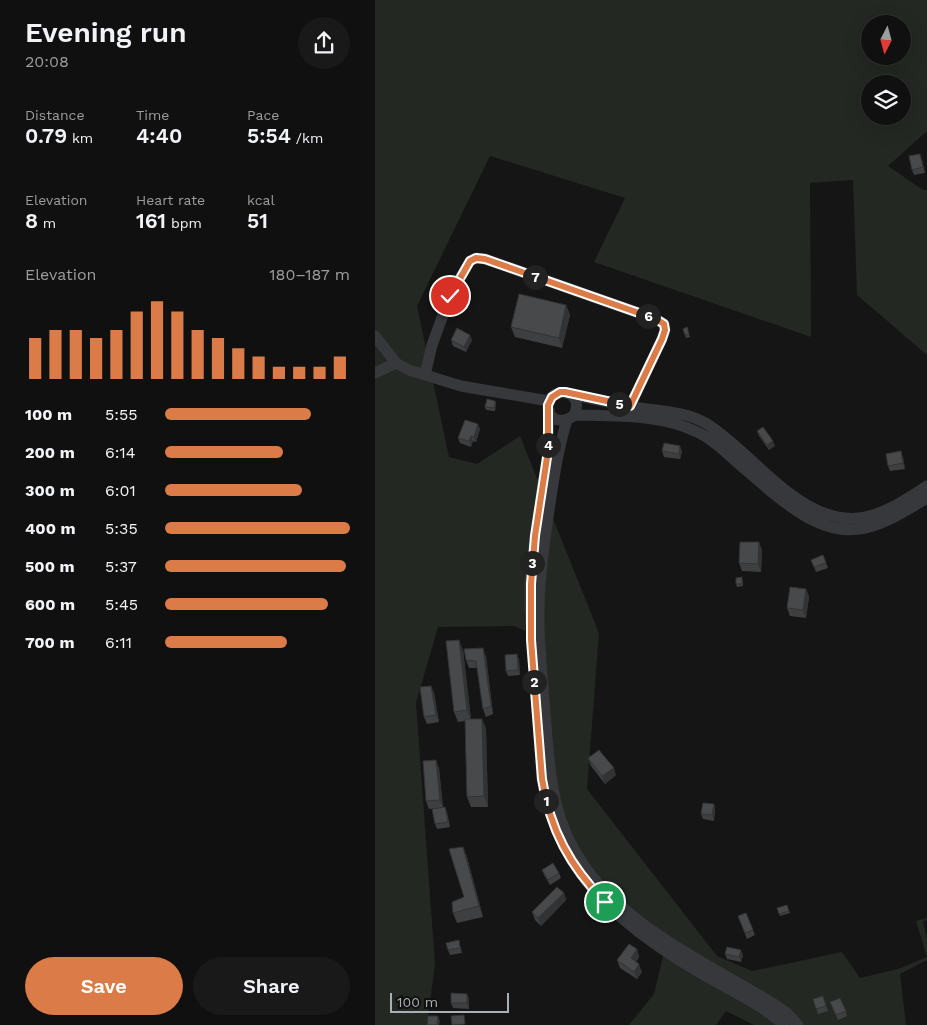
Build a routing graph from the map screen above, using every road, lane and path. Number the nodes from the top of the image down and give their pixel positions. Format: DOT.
graph roads {
  1 [pos="375,336"];
  2 [pos="396,363"];
  3 [pos="375,373"];
  4 [pos="425,375"];
  5 [pos="569,394"];
  6 [pos="549,405"];
  7 [pos="630,406"];
  8 [pos="571,418"];
  9 [pos="927,486"];
  10 [pos="927,498"];
  11 [pos="784,1025"];
  12 [pos="799,1025"];
  1 -- 2 [label="street"];
  2 -- 3 [label="street"];
  2 -- 4 [label="street"];
  4 -- 6 [label="street"];
  4 -- 7 [label="street"];
  5 -- 6 [label="street"];
  5 -- 7 [label="street"];
  5 -- 8 [label="street"];
  6 -- 8 [label="street"];
  6 -- 11 [label="street"];
  7 -- 9 [label="street"];
  8 -- 10 [label="street"];
  8 -- 12 [label="street"];
}
